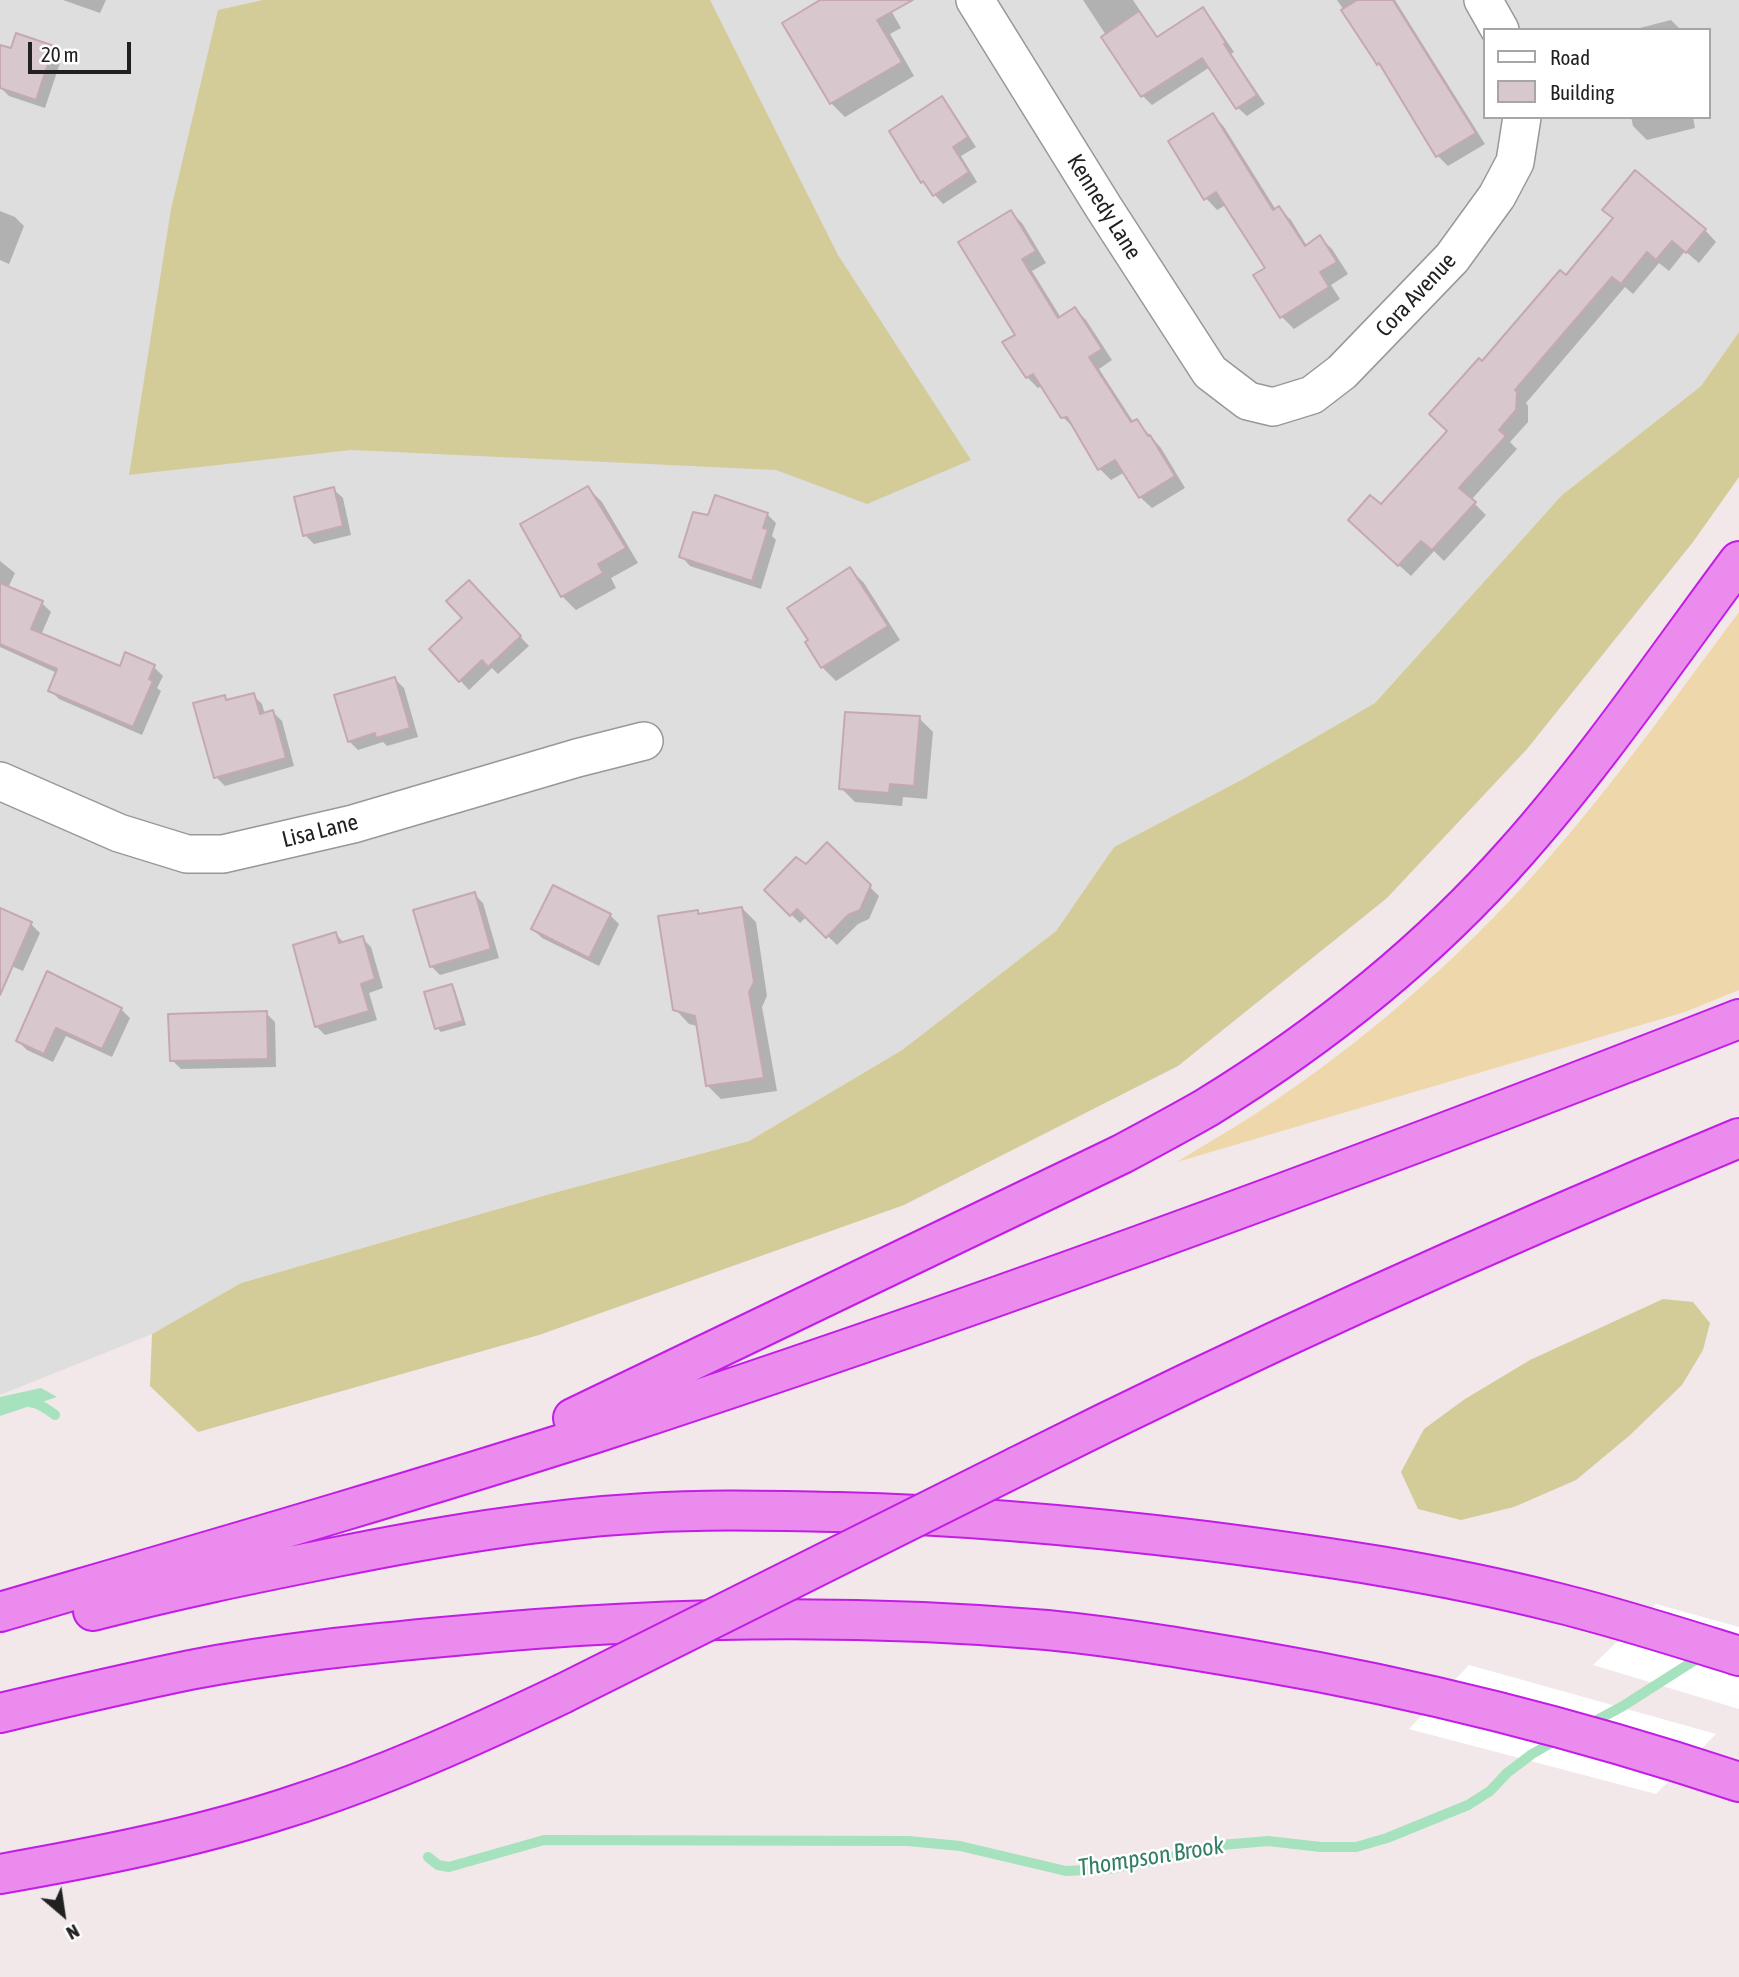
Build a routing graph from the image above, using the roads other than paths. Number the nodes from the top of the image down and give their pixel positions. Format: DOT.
graph roads {
  1 [pos="975,0"];
  2 [pos="1483,0"];
  3 [pos="1499,28"];
  4 [pos="1522,119"];
  5 [pos="1248,401"];
  6 [pos="1739,561"];
  7 [pos="644,741"];
  8 [pos="0,781"];
  9 [pos="1739,1019"];
  10 [pos="1739,1138"];
  11 [pos="441,1481"];
  12 [pos="0,1612"];
  13 [pos="0,1635"];
  14 [pos="1739,1656"];
  15 [pos="0,1713"];
  16 [pos="1739,1782"];
  17 [pos="0,1874"];
  1 -- 5 [label="street, Kennedy Lane"];
  2 -- 3 [label="street"];
  4 -- 5 [label="street, Cora Avenue"];
  6 -- 11 [label="highway"];
  7 -- 8 [label="street, Lisa Lane"];
  9 -- 11 [label="highway"];
  10 -- 17 [label="highway, bridge"];
  11 -- 12 [label="highway"];
  13 -- 14 [label="highway"];
  15 -- 16 [label="highway"];
}
